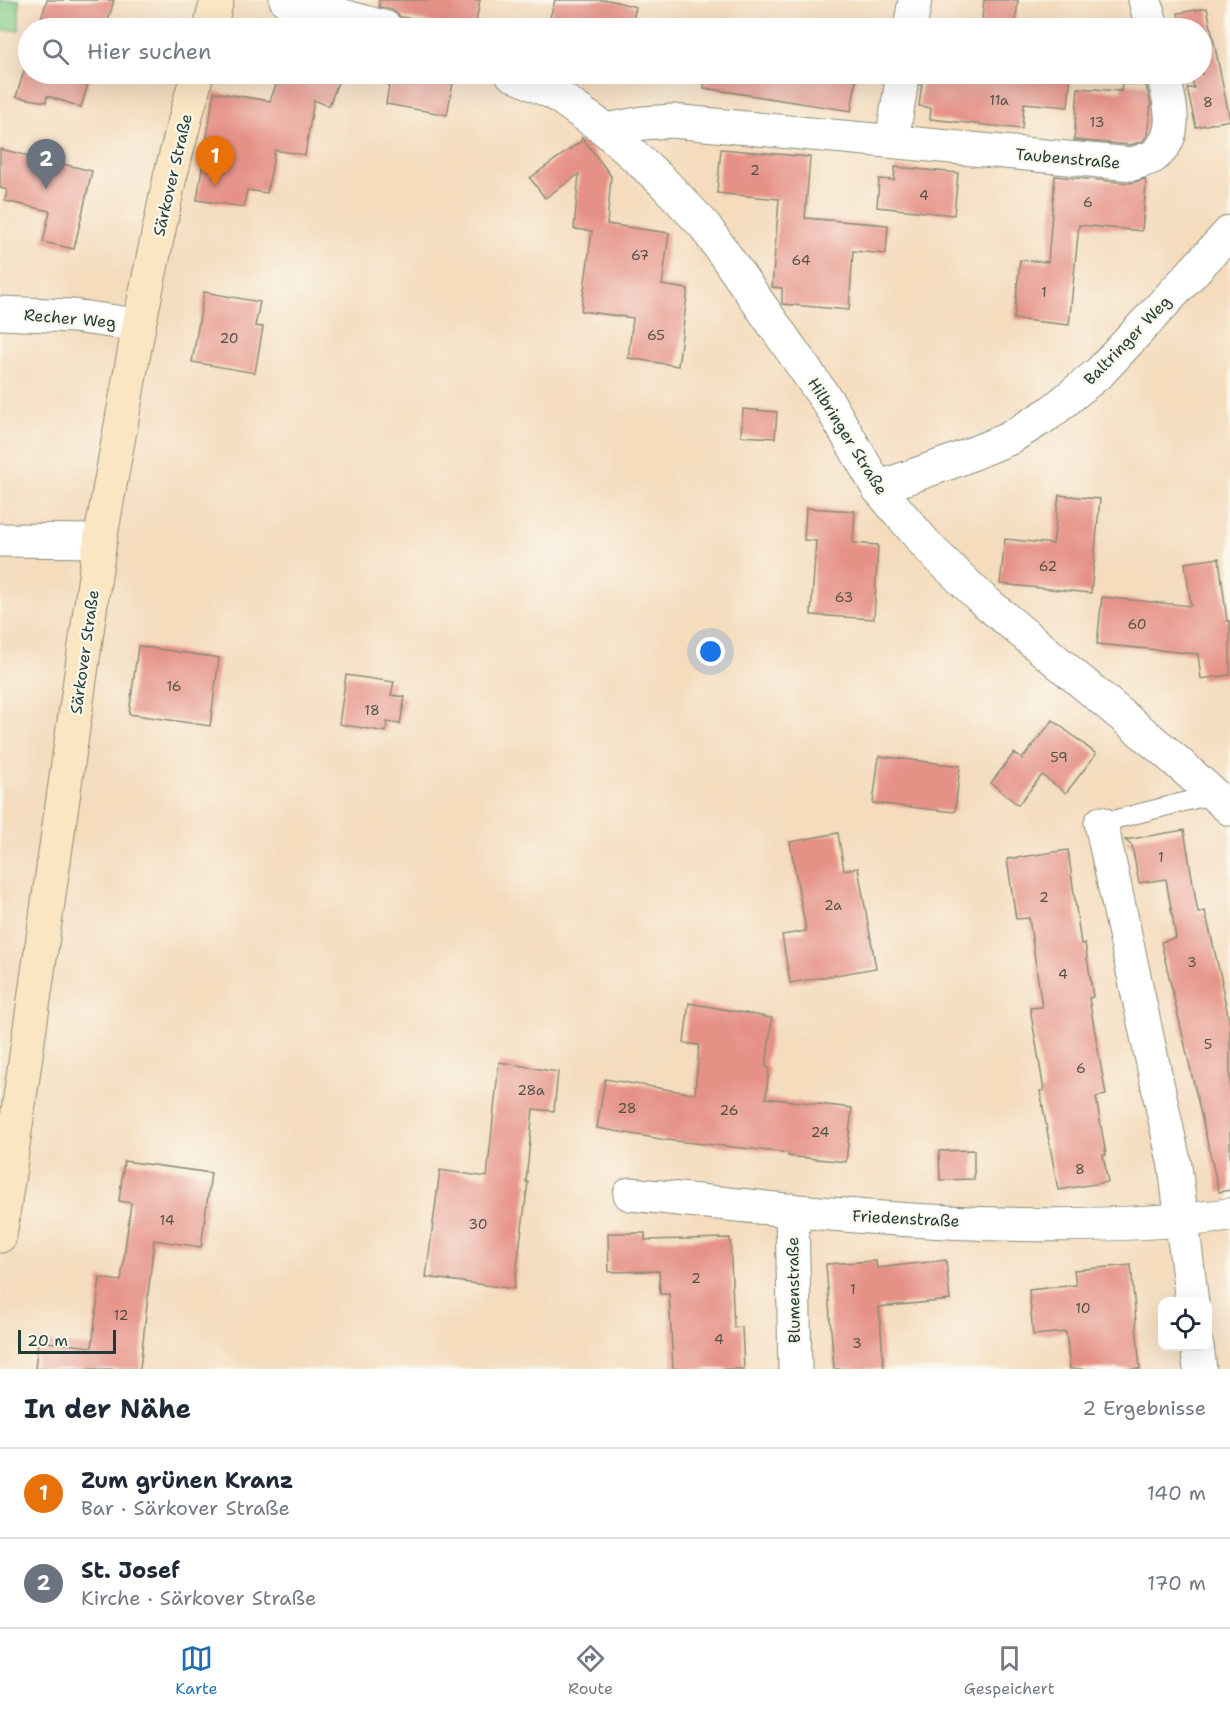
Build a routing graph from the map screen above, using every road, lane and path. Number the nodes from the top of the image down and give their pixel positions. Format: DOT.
graph roads {
  1 [pos="286,0"];
  2 [pos="915,0"];
  3 [pos="1145,0"];
  4 [pos="350,18"];
  5 [pos="912,18"];
  6 [pos="1150,18"];
  7 [pos="194,84"];
  8 [pos="534,84"];
  9 [pos="901,84"];
  10 [pos="1165,84"];
  11 [pos="606,130"];
  12 [pos="892,141"];
  13 [pos="1230,232"];
  14 [pos="0,313"];
  15 [pos="139,325"];
  16 [pos="879,488"];
  17 [pos="0,540"];
  18 [pos="100,541"];
  19 [pos="1222,802"];
  20 [pos="1101,823"];
  21 [pos="630,1194"];
  22 [pos="792,1210"];
  23 [pos="1230,1215"];
  24 [pos="1183,1221"];
  25 [pos="0,1236"];
  26 [pos="1191,1297"];
  27 [pos="1198,1351"];
  28 [pos="795,1369"];
  29 [pos="1200,1369"];
  1 -- 4 [label="street"];
  2 -- 5 [label="street"];
  3 -- 6 [label="street"];
  7 -- 15 [label="main road, Särkover Straße"];
  8 -- 11 [label="street, Hilbringer Straße"];
  9 -- 12 [label="street"];
  10 -- 12 [label="street, Taubenstraße"];
  11 -- 12 [label="street, Taubenstraße"];
  11 -- 16 [label="street, Hilbringer Straße"];
  13 -- 16 [label="street, Baltringer Weg"];
  14 -- 15 [label="street, Recher Weg"];
  15 -- 18 [label="main road, Särkover Straße"];
  16 -- 19 [label="street, Hilbringer Straße"];
  17 -- 18 [label="street"];
  18 -- 25 [label="main road, Särkover Straße"];
  19 -- 20 [label="lane"];
  20 -- 24 [label="street"];
  21 -- 22 [label="street, Friedenstraße"];
  22 -- 24 [label="street, Friedenstraße"];
  22 -- 28 [label="street, Blumenstraße"];
  23 -- 24 [label="street, Friedenstraße"];
  24 -- 26 [label="street"];
  27 -- 29 [label="street"];
}
